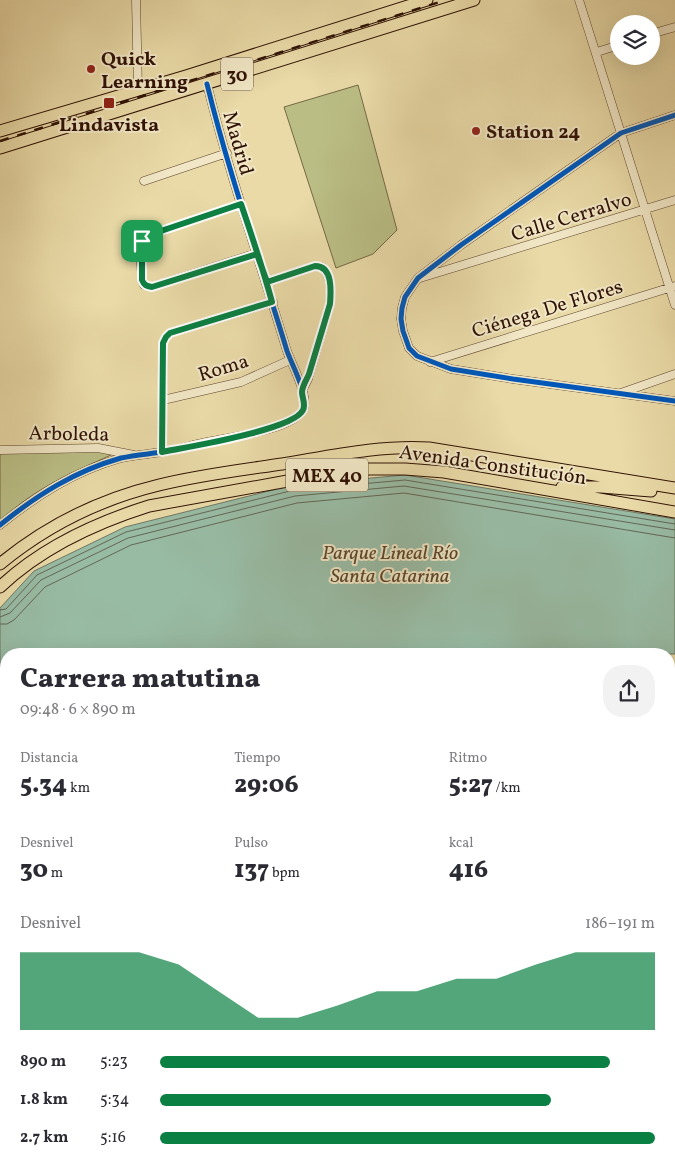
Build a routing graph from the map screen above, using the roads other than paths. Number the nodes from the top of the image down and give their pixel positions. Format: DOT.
graph roads {
  1 [pos="136,0"];
  2 [pos="474,0"];
  3 [pos="579,0"];
  4 [pos="422,1"];
  5 [pos="397,24"];
  6 [pos="675,27"];
  7 [pos="660,31"];
  8 [pos="366,34"];
  9 [pos="310,36"];
  10 [pos="610,48"];
  11 [pos="597,52"];
  12 [pos="245,57"];
  13 [pos="207,84"];
  14 [pos="152,86"];
  15 [pos="138,90"];
  16 [pos="675,115"];
  17 [pos="98,118"];
  18 [pos="0,132"];
  19 [pos="621,133"];
  20 [pos="0,148"];
  21 [pos="227,153"];
  22 [pos="144,181"];
  23 [pos="675,200"];
  24 [pos="241,204"];
  25 [pos="645,210"];
  26 [pos="257,254"];
  27 [pos="447,255"];
  28 [pos="455,268"];
  29 [pos="418,278"];
  30 [pos="267,282"];
  31 [pos="672,286"];
  32 [pos="272,302"];
  33 [pos="675,305"];
  34 [pos="290,360"];
  35 [pos="430,362"];
  36 [pos="675,374"];
  37 [pos="302,391"];
  38 [pos="620,394"];
  39 [pos="163,400"];
  40 [pos="675,401"];
  41 [pos="0,450"];
  42 [pos="162,452"];
  43 [pos="136,455"];
  44 [pos="534,487"];
  45 [pos="675,488"];
  46 [pos="675,493"];
  47 [pos="675,512"];
  48 [pos="0,525"];
  49 [pos="0,564"];
  50 [pos="0,587"];
  1 -- 15 [label="street"];
  2 -- 5 [label="highway, 30"];
  3 -- 11 [label="street"];
  4 -- 5 [label="highway"];
  4 -- 9 [label="highway, 30"];
  5 -- 8 [label="highway, 30"];
  6 -- 7 [label="street"];
  8 -- 9 [label="highway"];
  8 -- 13 [label="highway, 30"];
  9 -- 12 [label="highway, 30"];
  10 -- 11 [label="street"];
  11 -- 19 [label="street"];
  12 -- 13 [label="highway"];
  12 -- 14 [label="highway, 30"];
  13 -- 14 [label="highway"];
  13 -- 17 [label="highway, 30"];
  13 -- 21 [label="street, Madrid"];
  14 -- 15 [label="highway, 30"];
  15 -- 17 [label="highway"];
  15 -- 18 [label="highway, 30"];
  16 -- 19 [label="street"];
  17 -- 20 [label="highway, 30"];
  19 -- 25 [label="street"];
  19 -- 27 [label="street"];
  21 -- 22 [label="street"];
  21 -- 24 [label="street, Madrid"];
  23 -- 25 [label="street, Calle Cerralvo"];
  24 -- 26 [label="street, Madrid"];
  24 -- 26 [label="street"];
  25 -- 28 [label="street, Calle Cerralvo"];
  25 -- 31 [label="street"];
  26 -- 30 [label="street, Madrid"];
  27 -- 28 [label="street"];
  27 -- 29 [label="street"];
  28 -- 29 [label="street, Calle Cerralvo"];
  29 -- 35 [label="street"];
  30 -- 32 [label="street, Madrid"];
  30 -- 37 [label="street"];
  31 -- 33 [label="street"];
  31 -- 35 [label="street, Ciénega De Flores"];
  32 -- 34 [label="street, Madrid"];
  32 -- 39 [label="street"];
  34 -- 37 [label="street, Madrid"];
  34 -- 39 [label="street, Roma"];
  35 -- 38 [label="street"];
  36 -- 38 [label="street"];
  37 -- 42 [label="street, Madrid"];
  38 -- 40 [label="street"];
  39 -- 42 [label="street"];
  41 -- 43 [label="street, Arboleda"];
  42 -- 43 [label="street"];
  43 -- 48 [label="street"];
  44 -- 46 [label="highway"];
  44 -- 47 [label="highway, Avenida Constitución / MEX 40"];
  44 -- 50 [label="highway, Avenida Constitución / MEX 40"];
  45 -- 49 [label="highway, Avenida Constitución / MEX 40"];
}
